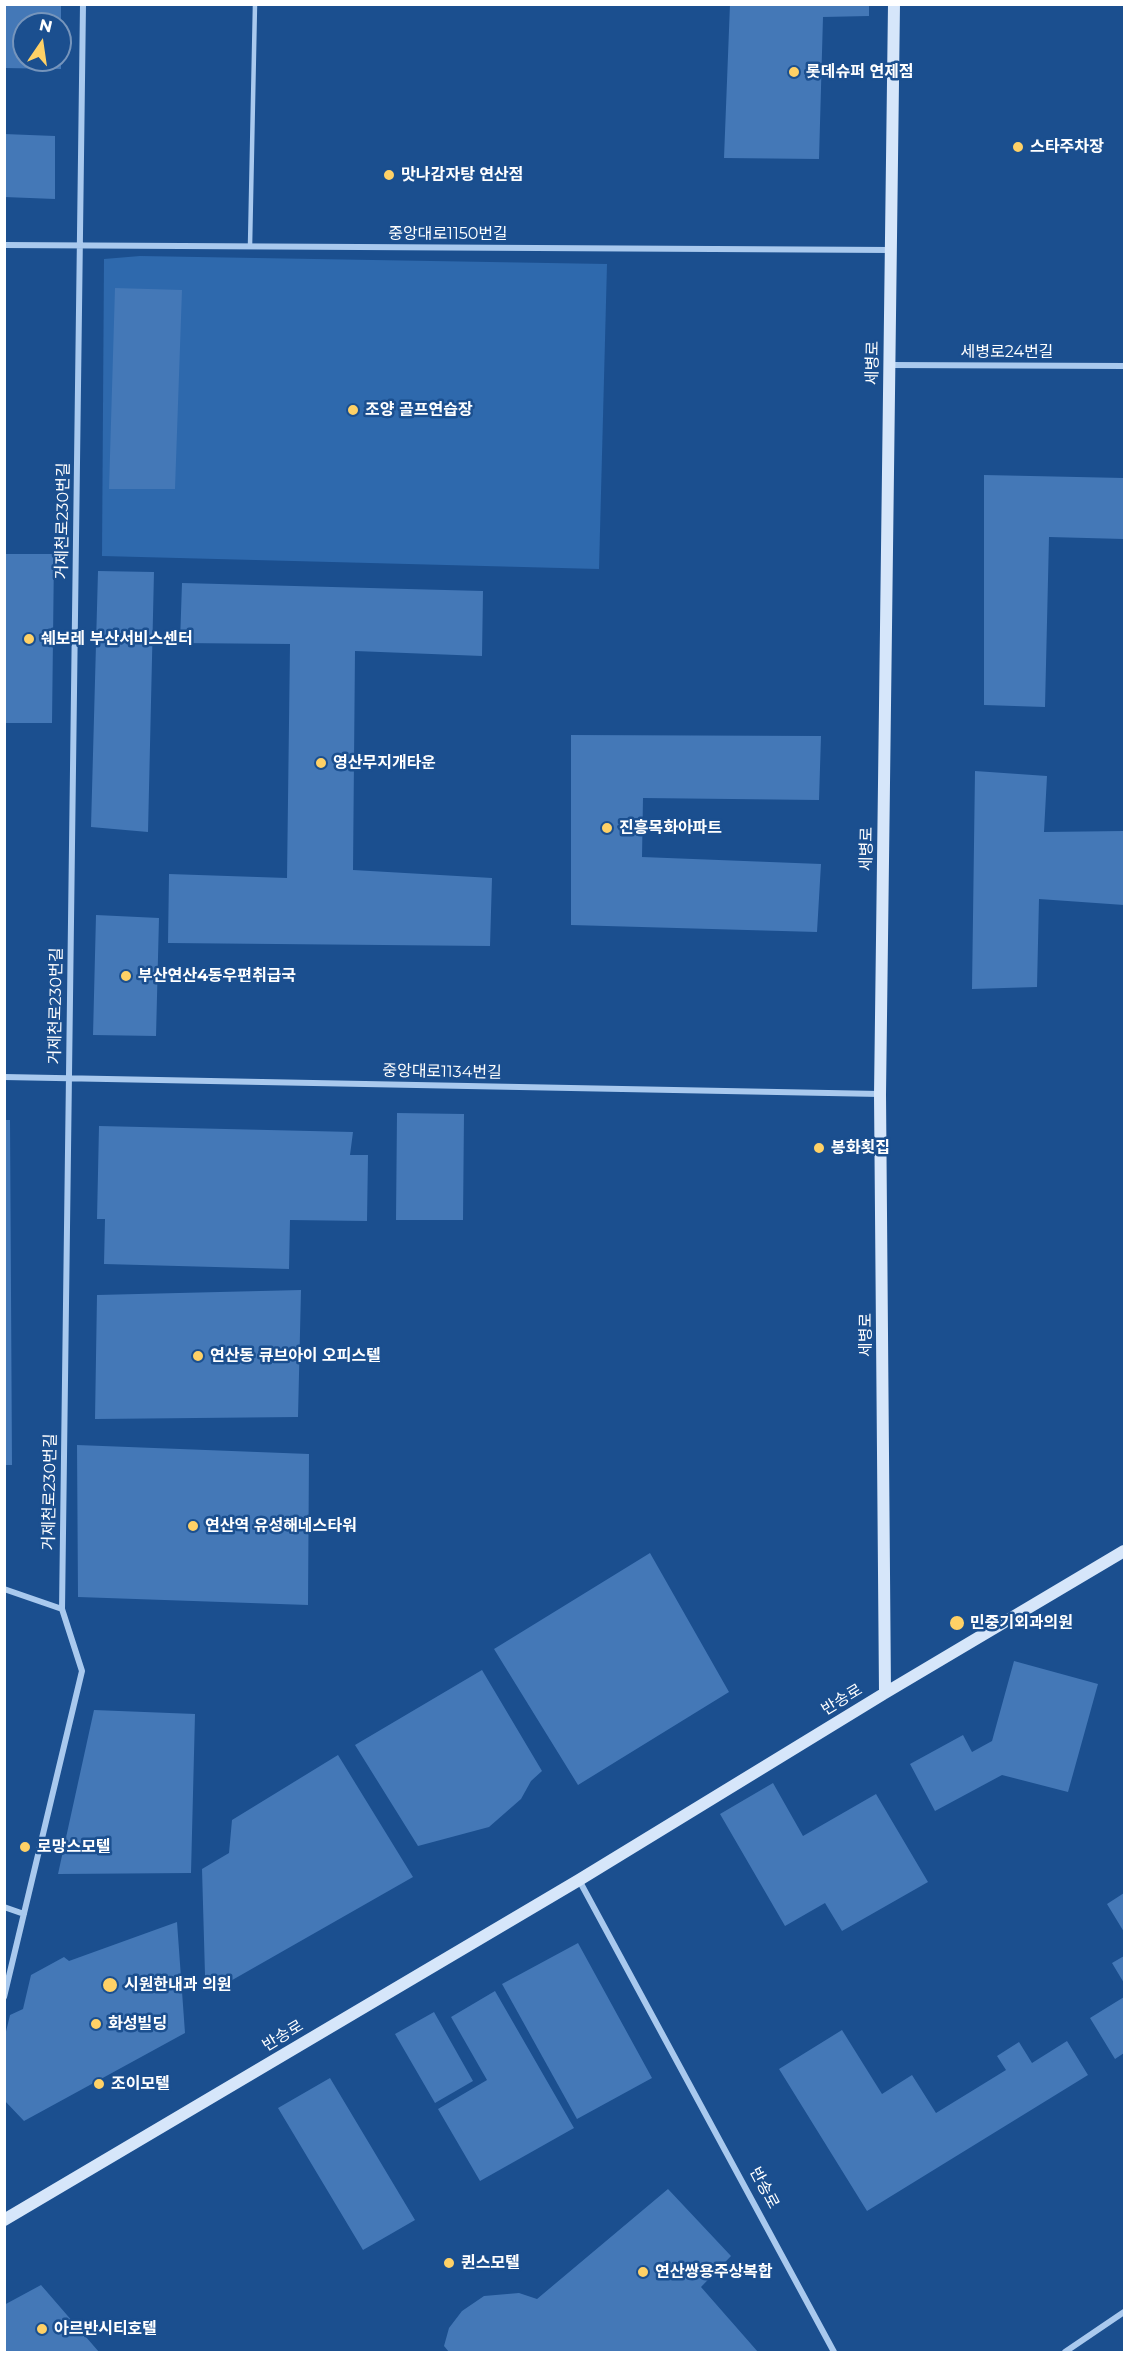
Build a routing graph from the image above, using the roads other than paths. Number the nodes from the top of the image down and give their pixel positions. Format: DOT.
graph roads {
  1 [pos="83,4"];
  2 [pos="255,4"];
  3 [pos="894,4"];
  4 [pos="4,245"];
  5 [pos="80,246"];
  6 [pos="250,246"];
  7 [pos="891,250"];
  8 [pos="890,365"];
  9 [pos="1125,366"];
  10 [pos="4,1077"];
  11 [pos="69,1078"];
  12 [pos="880,1094"];
  13 [pos="1125,1551"];
  14 [pos="4,1589"];
  15 [pos="62,1610"];
  16 [pos="885,1693"];
  17 [pos="579,1880"];
  18 [pos="4,1907"];
  19 [pos="24,1914"];
  20 [pos="4,1997"];
  21 [pos="4,2220"];
  22 [pos="1125,2312"];
  23 [pos="834,2352"];
  24 [pos="1065,2352"];
  1 -- 5 [label="street, 거제천로230번길"];
  2 -- 6 [label="lane"];
  3 -- 7 [label="main road, 세병로"];
  4 -- 5 [label="street, 중앙대로1150번길"];
  5 -- 6 [label="street, 중앙대로1150번길"];
  5 -- 11 [label="street, 거제천로230번길"];
  6 -- 7 [label="street, 중앙대로1150번길"];
  7 -- 8 [label="main road, 세병로"];
  8 -- 9 [label="street, 세병로24번길"];
  8 -- 12 [label="main road, 세병로"];
  10 -- 11 [label="street, 중앙대로1134번길"];
  11 -- 12 [label="street, 중앙대로1134번길"];
  11 -- 15 [label="street, 거제천로230번길"];
  12 -- 16 [label="main road, 세병로"];
  13 -- 16 [label="main road, 반송로"];
  14 -- 15 [label="street"];
  15 -- 19 [label="street, 거제천로230번길"];
  16 -- 17 [label="main road, 반송로"];
  17 -- 21 [label="main road, 반송로"];
  17 -- 23 [label="street, 반송로"];
  18 -- 19 [label="street"];
  19 -- 20 [label="street, 거제천로230번길"];
  22 -- 24 [label="street"];
}
